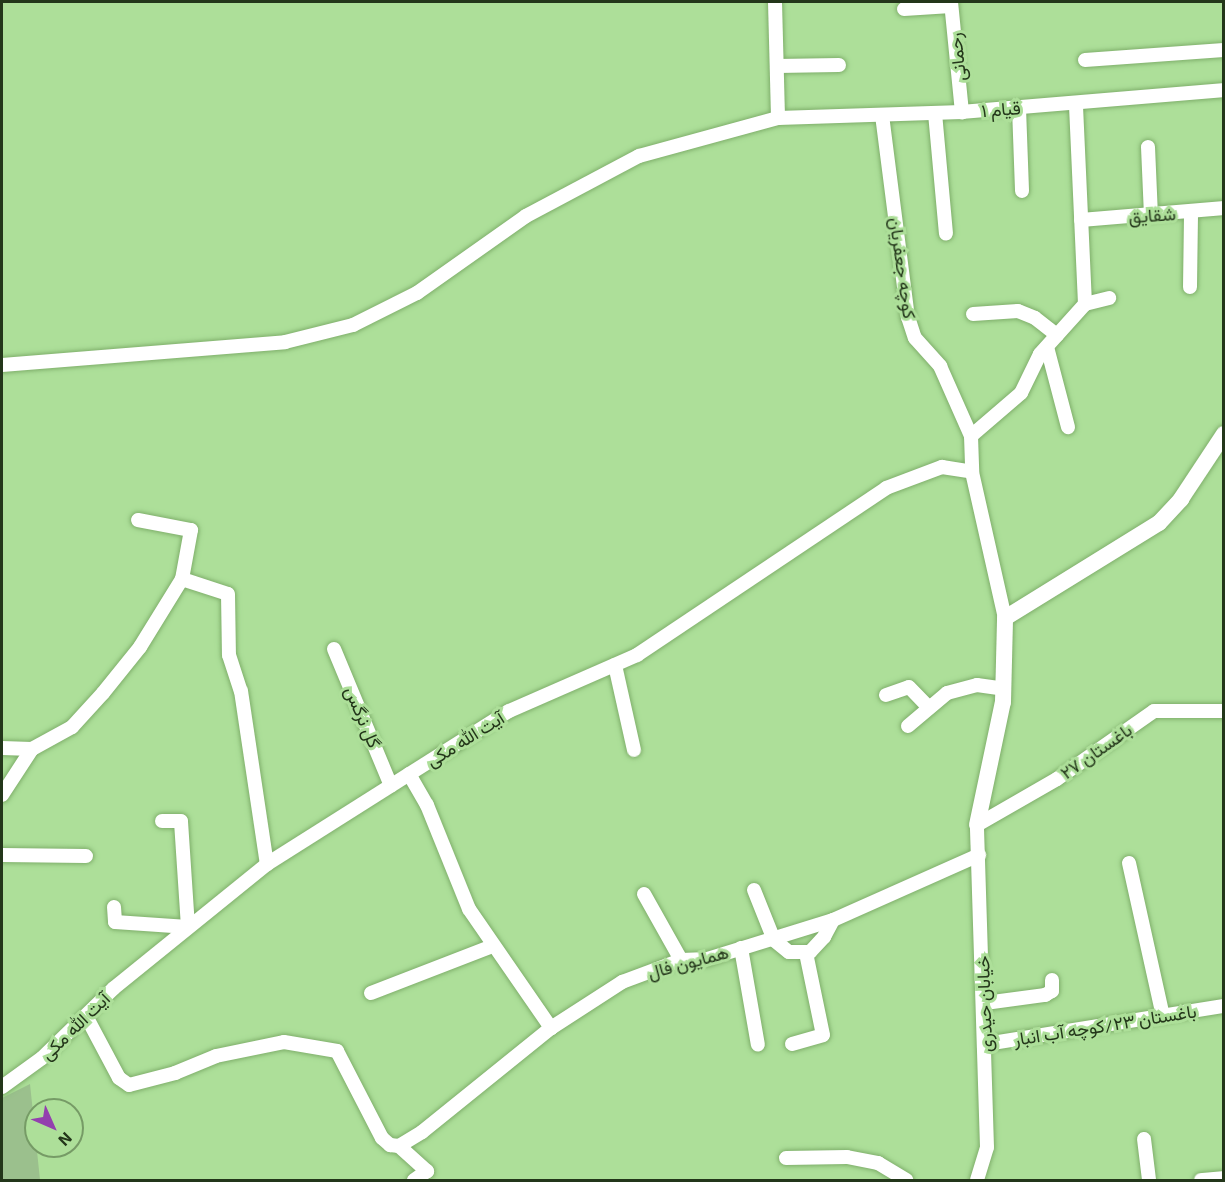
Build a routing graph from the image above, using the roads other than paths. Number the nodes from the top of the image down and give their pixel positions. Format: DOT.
graph roads {
  1 [pos="764,2"];
  2 [pos="775,2"];
  3 [pos="951,4"];
  4 [pos="904,9"];
  5 [pos="1224,50"];
  6 [pos="1085,60"];
  7 [pos="839,65"];
  8 [pos="777,66"];
  9 [pos="1224,90"];
  10 [pos="1076,103"];
  11 [pos="1019,108"];
  12 [pos="962,112"];
  13 [pos="935,113"];
  14 [pos="882,115"];
  15 [pos="778,118"];
  16 [pos="1149,147"];
  17 [pos="1022,191"];
  18 [pos="1224,208"];
  19 [pos="1191,212"];
  20 [pos="1152,215"];
  21 [pos="1081,220"];
  22 [pos="946,233"];
  23 [pos="1190,287"];
  24 [pos="1109,298"];
  25 [pos="1085,304"];
  26 [pos="973,314"];
  27 [pos="1057,335"];
  28 [pos="1047,347"];
  29 [pos="2,365"];
  30 [pos="1068,427"];
  31 [pos="1224,434"];
  32 [pos="971,436"];
  33 [pos="972,472"];
  34 [pos="138,520"];
  35 [pos="182,579"];
  36 [pos="1005,618"];
  37 [pos="334,649"];
  38 [pos="615,665"];
  39 [pos="1004,689"];
  40 [pos="886,695"];
  41 [pos="927,707"];
  42 [pos="1224,711"];
  43 [pos="908,726"];
  44 [pos="2,748"];
  45 [pos="32,749"];
  46 [pos="634,750"];
  47 [pos="410,774"];
  48 [pos="392,786"];
  49 [pos="2,795"];
  50 [pos="162,821"];
  51 [pos="977,825"];
  52 [pos="2,855"];
  53 [pos="979,855"];
  54 [pos="86,856"];
  55 [pos="1129,863"];
  56 [pos="267,864"];
  57 [pos="754,890"];
  58 [pos="644,894"];
  59 [pos="114,907"];
  60 [pos="833,920"];
  61 [pos="188,927"];
  62 [pos="774,940"];
  63 [pos="493,946"];
  64 [pos="741,948"];
  65 [pos="806,953"];
  66 [pos="681,960"];
  67 [pos="1052,980"];
  68 [pos="371,993"];
  69 [pos="985,1003"];
  70 [pos="1224,1006"];
  71 [pos="86,1016"];
  72 [pos="1163,1016"];
  73 [pos="551,1028"];
  74 [pos="792,1044"];
  75 [pos="986,1044"];
  76 [pos="758,1045"];
  77 [pos="2,1087"];
  78 [pos="1144,1139"];
  79 [pos="399,1146"];
  80 [pos="786,1158"];
  81 [pos="427,1171"];
  82 [pos="1224,1178"];
  83 [pos="414,1180"];
  84 [pos="438,1180"];
  85 [pos="906,1180"];
  86 [pos="977,1180"];
  87 [pos="1149,1180"];
  88 [pos="1201,1180"];
  1 -- 2 [label="street"];
  2 -- 8 [label="street"];
  3 -- 4 [label="street"];
  3 -- 12 [label="street, رحمانی"];
  5 -- 6 [label="street"];
  7 -- 8 [label="street"];
  8 -- 15 [label="street"];
  9 -- 10 [label="street, قیام ۱"];
  10 -- 11 [label="street, قیام ۱"];
  10 -- 21 [label="street"];
  11 -- 12 [label="street, قیام ۱"];
  11 -- 17 [label="street"];
  12 -- 13 [label="street, قیام ۱"];
  13 -- 14 [label="street, قیام ۱"];
  13 -- 22 [label="street"];
  14 -- 15 [label="street, قیام ۱"];
  14 -- 32 [label="street, کوچه جعفریان"];
  15 -- 29 [label="street, قیام ۱"];
  16 -- 20 [label="street"];
  18 -- 19 [label="street, شقایق"];
  19 -- 20 [label="street, شقایق"];
  19 -- 23 [label="street"];
  20 -- 21 [label="street, شقایق"];
  21 -- 25 [label="street"];
  24 -- 25 [label="street"];
  25 -- 27 [label="street"];
  26 -- 27 [label="street"];
  27 -- 28 [label="street"];
  28 -- 30 [label="street"];
  28 -- 32 [label="street"];
  31 -- 36 [label="main road"];
  32 -- 33 [label="street, کوچه جعفریان"];
  33 -- 36 [label="street, کوچه جعفریان"];
  33 -- 38 [label="street, آیت الله مکی"];
  34 -- 35 [label="street"];
  35 -- 45 [label="street"];
  35 -- 56 [label="street"];
  36 -- 39 [label="main road"];
  37 -- 48 [label="street, گل نرگس"];
  38 -- 46 [label="street"];
  38 -- 47 [label="street, آیت الله مکی"];
  39 -- 41 [label="street"];
  39 -- 51 [label="main road"];
  40 -- 41 [label="street"];
  41 -- 43 [label="street"];
  42 -- 51 [label="street, باغستان ۲۷"];
  44 -- 45 [label="street"];
  45 -- 49 [label="street"];
  47 -- 48 [label="street, آیت الله مکی"];
  47 -- 63 [label="street"];
  48 -- 56 [label="street, آیت الله مکی"];
  50 -- 61 [label="street"];
  51 -- 53 [label="street, خیابان حیدری"];
  52 -- 54 [label="street"];
  53 -- 60 [label="street, همایون فال"];
  53 -- 69 [label="street, خیابان حیدری"];
  55 -- 72 [label="street"];
  56 -- 61 [label="street, آیت الله مکی"];
  57 -- 62 [label="street"];
  58 -- 66 [label="street"];
  59 -- 61 [label="street"];
  60 -- 62 [label="street, همایون فال"];
  60 -- 65 [label="street"];
  61 -- 71 [label="street, آیت الله مکی"];
  62 -- 64 [label="street, همایون فال"];
  62 -- 65 [label="street"];
  63 -- 68 [label="street"];
  63 -- 73 [label="street"];
  64 -- 66 [label="street, همایون فال"];
  64 -- 76 [label="street"];
  65 -- 74 [label="street"];
  66 -- 73 [label="street, همایون فال"];
  67 -- 69 [label="street"];
  69 -- 75 [label="street, خیابان حیدری"];
  70 -- 72 [label="street, باغستان ۲۳/کوچه آب انبار"];
  71 -- 77 [label="street, آیت الله مکی"];
  71 -- 79 [label="street"];
  72 -- 75 [label="street, باغستان ۲۳/کوچه آب انبار"];
  73 -- 79 [label="street, همایون فال"];
  75 -- 86 [label="street, خیابان حیدری"];
  78 -- 87 [label="street"];
  79 -- 81 [label="street"];
  80 -- 85 [label="street"];
  81 -- 83 [label="street"];
  81 -- 84 [label="street"];
  82 -- 88 [label="street"];
}
